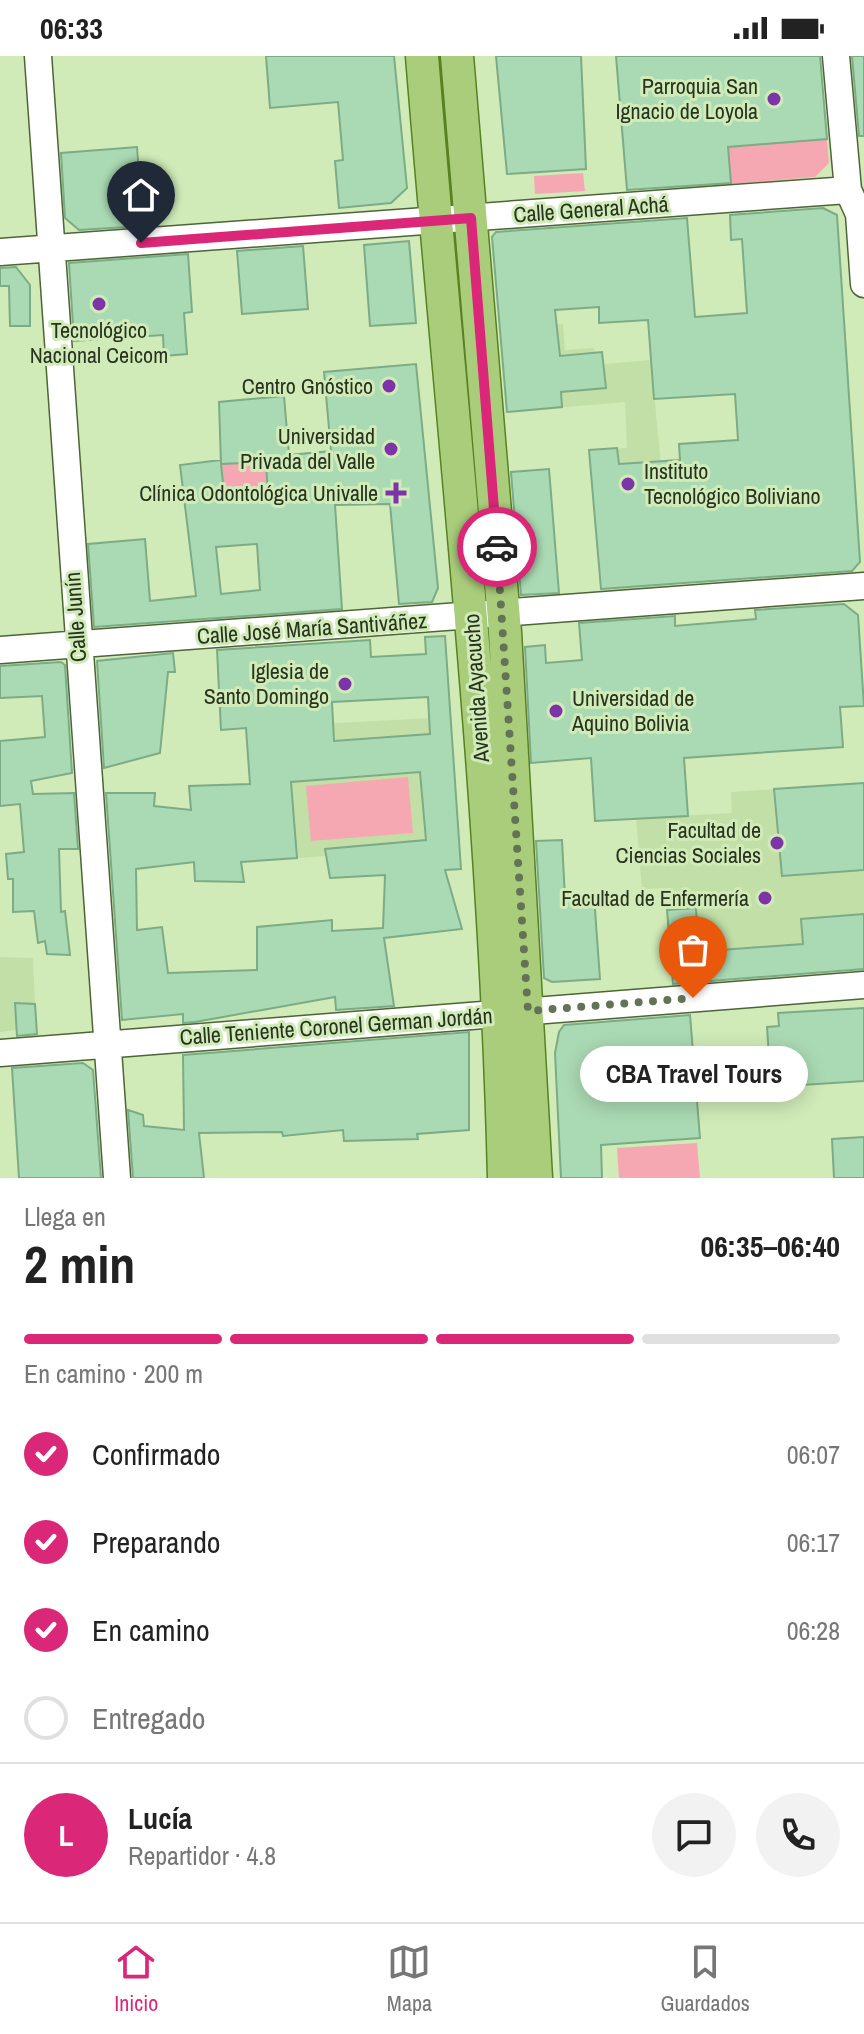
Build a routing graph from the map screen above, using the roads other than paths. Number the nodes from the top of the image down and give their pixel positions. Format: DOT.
graph roads {
  1 [pos="38,56"];
  2 [pos="422,56"];
  3 [pos="457,56"];
  4 [pos="836,56"];
  5 [pos="848,190"];
  6 [pos="471,218"];
  7 [pos="436,222"];
  8 [pos="51,249"];
  9 [pos="0,252"];
  10 [pos="864,284"];
  11 [pos="864,586"];
  12 [pos="503,614"];
  13 [pos="471,617"];
  14 [pos="77,644"];
  15 [pos="0,650"];
  16 [pos="864,985"];
  17 [pos="513,1012"];
  18 [pos="107,1044"];
  19 [pos="0,1053"];
  20 [pos="117,1178"];
  21 [pos="504,1178"];
  22 [pos="536,1178"];
  1 -- 8 [label="street, Calle Junín"];
  2 -- 7 [label="main road, Avenida Ayacucho"];
  3 -- 6 [label="main road, Avenida Ayacucho"];
  4 -- 5 [label="street"];
  5 -- 6 [label="street, Calle General Achá"];
  5 -- 10 [label="street"];
  6 -- 7 [label="street, Calle General Achá"];
  6 -- 12 [label="main road, Avenida Ayacucho"];
  7 -- 8 [label="street, Calle General Achá"];
  7 -- 13 [label="main road, Avenida Ayacucho"];
  8 -- 9 [label="street, Calle General Achá"];
  8 -- 14 [label="street, Calle Junín"];
  11 -- 12 [label="street, Calle José María Santiváñez"];
  12 -- 13 [label="street, Calle José María Santiváñez"];
  12 -- 17 [label="main road, Avenida Ayacucho"];
  13 -- 14 [label="street, Calle José María Santiváñez"];
  13 -- 17 [label="main road, Avenida Ayacucho"];
  14 -- 15 [label="street, Calle José María Santiváñez"];
  14 -- 18 [label="street, Calle Junín"];
  16 -- 17 [label="street, Calle Teniente Coronel German Jordán"];
  17 -- 18 [label="street, Calle Teniente Coronel German Jordán"];
  17 -- 21 [label="main road, Avenida Ayacucho"];
  17 -- 22 [label="main road, Avenida Ayacucho"];
  18 -- 19 [label="street, Calle Teniente Coronel German Jordán"];
  18 -- 20 [label="street, Calle Junín"];
}
